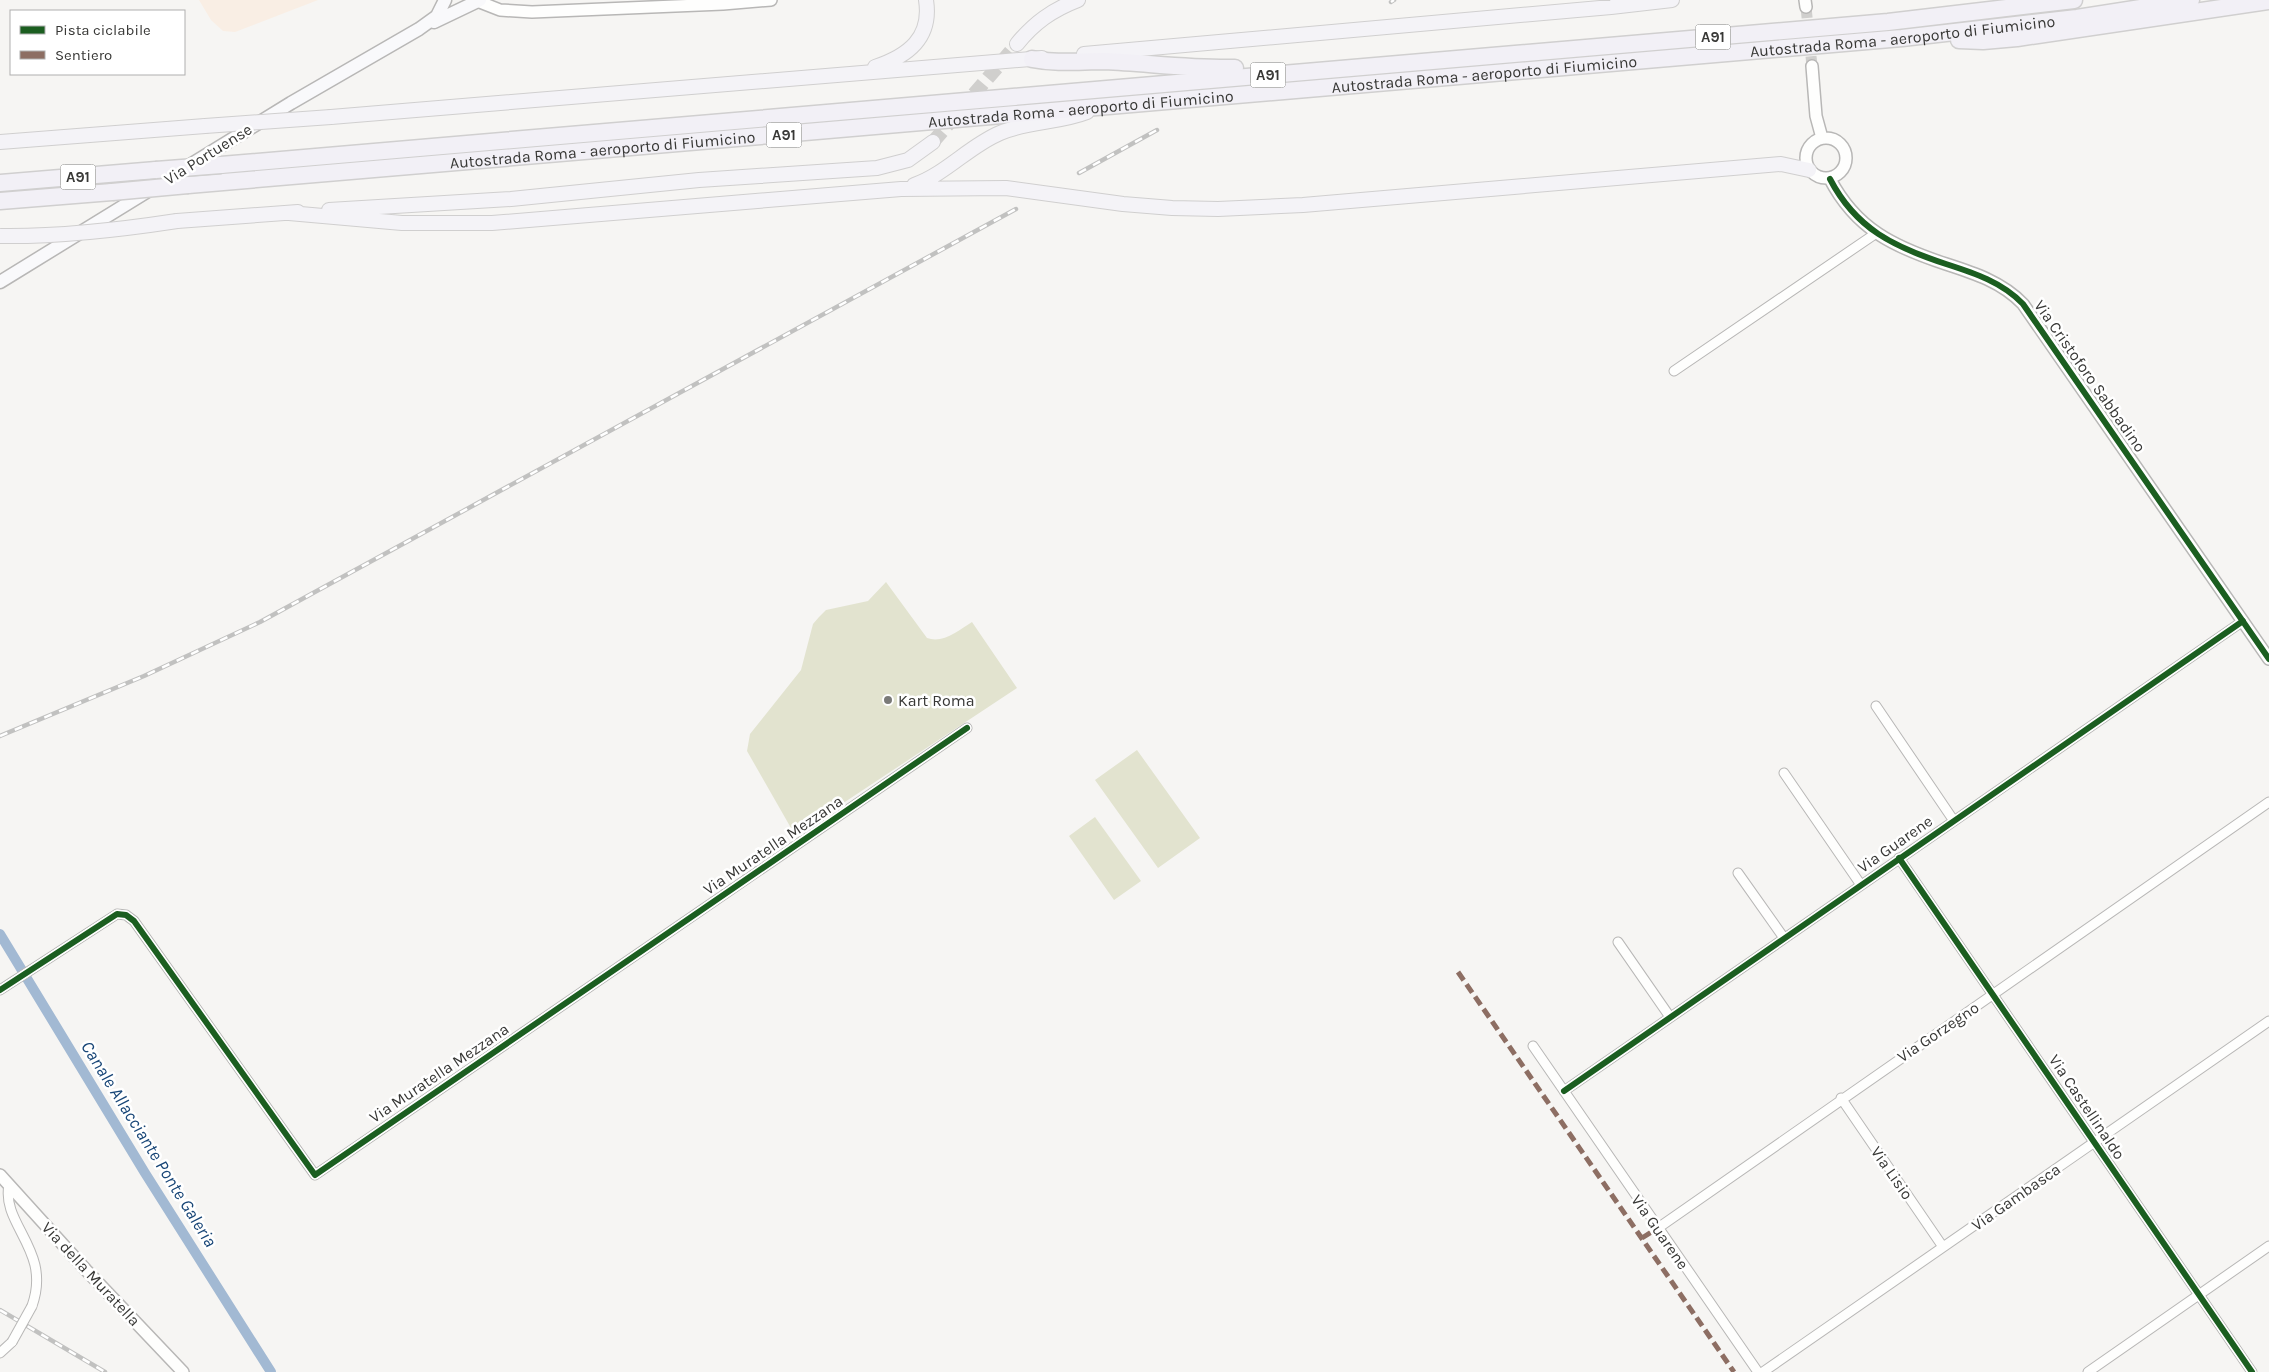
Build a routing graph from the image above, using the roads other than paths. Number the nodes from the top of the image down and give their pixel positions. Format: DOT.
graph roads {
  1 [pos="445,0"];
  2 [pos="475,0"];
  3 [pos="541,0"];
  4 [pos="771,0"];
  5 [pos="926,0"];
  6 [pos="1078,0"];
  7 [pos="1672,0"];
  8 [pos="2004,0"];
  9 [pos="2074,0"];
  10 [pos="2191,0"];
  11 [pos="2269,1"];
  12 [pos="560,11"];
  13 [pos="1986,12"];
  14 [pos="419,29"];
  15 [pos="1902,38"];
  16 [pos="1017,44"];
  17 [pos="1032,59"];
  18 [pos="1812,66"];
  19 [pos="1370,67"];
  20 [pos="849,74"];
  21 [pos="1096,108"];
  22 [pos="1822,138"];
  23 [pos="0,142"];
  24 [pos="933,142"];
  25 [pos="1809,170"];
  26 [pos="1830,179"];
  27 [pos="0,184"];
  28 [pos="901,189"];
  29 [pos="0,202"];
  30 [pos="289,213"];
  31 [pos="1876,234"];
  32 [pos="0,236"];
  33 [pos="0,282"];
  34 [pos="1674,371"];
  35 [pos="2243,622"];
  36 [pos="2269,659"];
  37 [pos="1876,706"];
  38 [pos="967,728"];
  39 [pos="1784,773"];
  40 [pos="2269,802"];
  41 [pos="1954,821"];
  42 [pos="1899,858"];
  43 [pos="1738,873"];
  44 [pos="1861,884"];
  45 [pos="1784,938"];
  46 [pos="1618,942"];
  47 [pos="0,990"];
  48 [pos="1993,994"];
  49 [pos="1670,1017"];
  50 [pos="2269,1021"];
  51 [pos="1533,1046"];
  52 [pos="1564,1091"];
  53 [pos="1841,1098"];
  54 [pos="2094,1143"];
  55 [pos="0,1175"];
  56 [pos="9,1185"];
  57 [pos="1658,1228"];
  58 [pos="2269,1246"];
  59 [pos="1943,1247"];
  60 [pos="2199,1295"];
  61 [pos="0,1354"];
  62 [pos="183,1372"];
  63 [pos="1758,1372"];
  64 [pos="1763,1372"];
  65 [pos="2088,1372"];
  66 [pos="2252,1372"];
  1 -- 14 [label="main road, Via Portuense"];
  2 -- 12 [label="street"];
  2 -- 14 [label="main road, Via Portuense"];
  3 -- 12 [label="street"];
  4 -- 12 [label="street"];
  5 -- 20 [label="highway"];
  6 -- 16 [label="highway"];
  7 -- 17 [label="highway"];
  8 -- 13 [label="highway"];
  9 -- 13 [label="highway, Autostrada Roma - aeroporto di Fiumicino / A91"];
  10 -- 15 [label="highway, Autostrada Roma - aeroporto di Fiumicino / A91"];
  11 -- 15 [label="highway"];
  13 -- 19 [label="highway, Autostrada Roma - aeroporto di Fiumicino / A91"];
  14 -- 33 [label="main road, Via Portuense"];
  15 -- 21 [label="highway, Autostrada Roma - aeroporto di Fiumicino / A91"];
  17 -- 19 [label="highway"];
  17 -- 20 [label="highway"];
  18 -- 22 [label="street"];
  19 -- 27 [label="highway, Autostrada Roma - aeroporto di Fiumicino / A91, bridge"];
  20 -- 23 [label="highway, bridge"];
  21 -- 28 [label="highway"];
  21 -- 29 [label="highway, Autostrada Roma - aeroporto di Fiumicino / A91, bridge"];
  22 -- 25 [label="street"];
  22 -- 26 [label="street"];
  24 -- 30 [label="highway"];
  25 -- 26 [label="street"];
  25 -- 28 [label="highway"];
  26 -- 31 [label="street, Via Cristoforo Sabbadino"];
  28 -- 30 [label="highway"];
  30 -- 32 [label="highway, bridge"];
  31 -- 34 [label="street"];
  31 -- 35 [label="street, Via Cristoforo Sabbadino"];
  35 -- 36 [label="street, Via Cristoforo Sabbadino"];
  35 -- 41 [label="street, Via Guarene"];
  37 -- 41 [label="street"];
  38 -- 47 [label="street, Via Muratella Mezzana"];
  39 -- 44 [label="street"];
  40 -- 48 [label="street, Via Gorzegno"];
  41 -- 42 [label="street, Via Guarene"];
  42 -- 44 [label="street, Via Guarene"];
  42 -- 48 [label="street, Via Castellinaldo"];
  43 -- 45 [label="street"];
  44 -- 45 [label="street, Via Guarene"];
  45 -- 49 [label="street, Via Guarene"];
  46 -- 49 [label="street"];
  48 -- 53 [label="street, Via Gorzegno"];
  48 -- 54 [label="street, Via Castellinaldo"];
  49 -- 52 [label="street, Via Guarene"];
  50 -- 54 [label="street, Via Gambasca"];
  51 -- 52 [label="street, Via Guarene"];
  52 -- 57 [label="street, Via Guarene"];
  53 -- 57 [label="street, Via Gorzegno"];
  53 -- 59 [label="street, Via Lisio"];
  54 -- 59 [label="street, Via Gambasca"];
  54 -- 60 [label="street, Via Castellinaldo"];
  55 -- 56 [label="street, Via della Muratella"];
  56 -- 61 [label="street, bridge"];
  56 -- 62 [label="street, Via della Muratella"];
  57 -- 63 [label="street, Via Guarene"];
  58 -- 60 [label="street"];
  59 -- 64 [label="street, Via Gambasca"];
  60 -- 65 [label="street"];
  60 -- 66 [label="street, Via Castellinaldo"];
}
